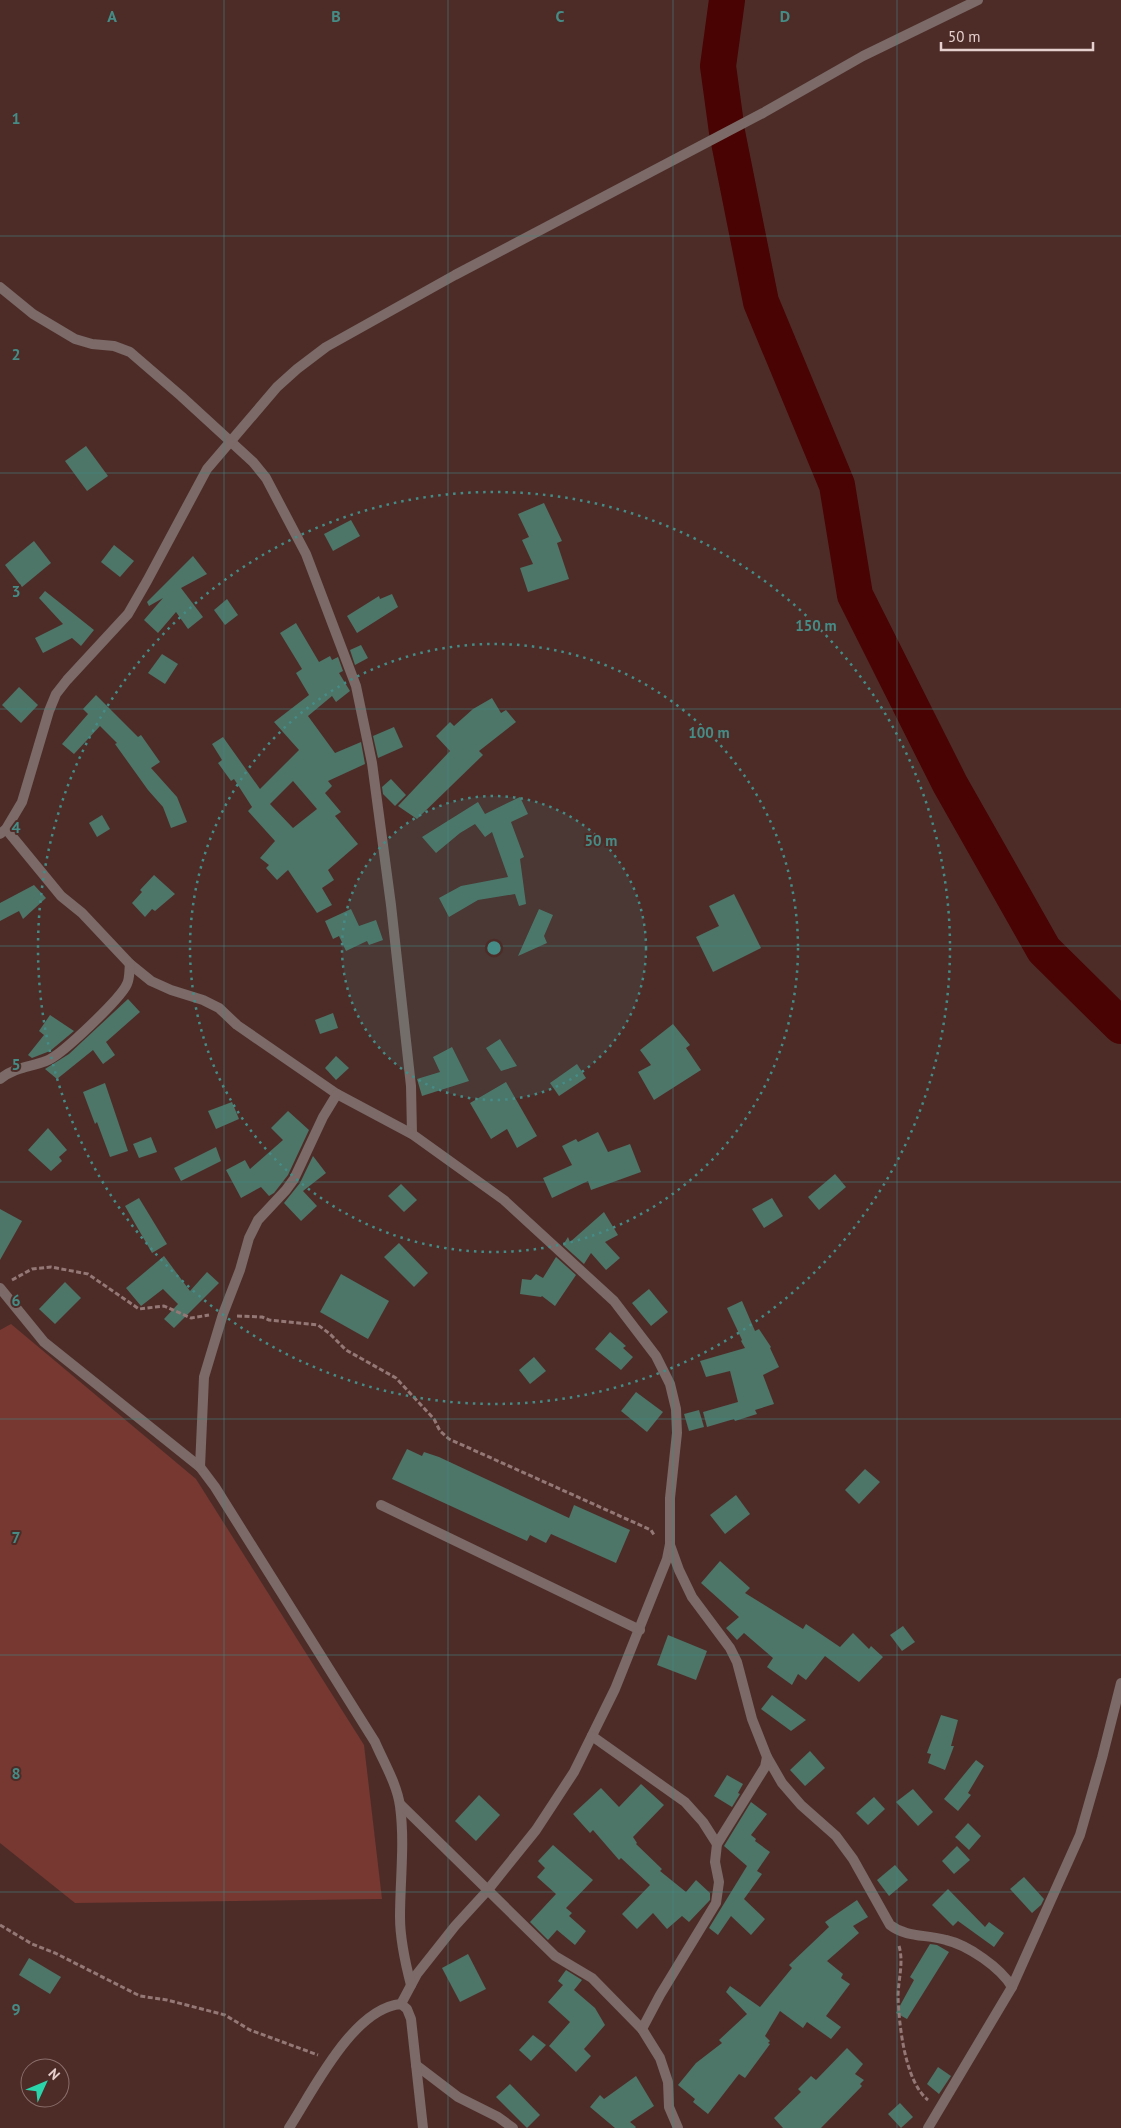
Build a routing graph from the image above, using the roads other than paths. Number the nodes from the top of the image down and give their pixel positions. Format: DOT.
graph roads {
  1 [pos="978,0"];
  2 [pos="0,287"];
  3 [pos="230,440"];
  4 [pos="3,832"];
  5 [pos="130,964"];
  6 [pos="0,1079"];
  7 [pos="337,1094"];
  8 [pos="412,1134"];
  9 [pos="4,1285"];
  10 [pos="200,1467"];
  11 [pos="381,1505"];
  12 [pos="670,1544"];
  13 [pos="640,1630"];
  14 [pos="1121,1683"];
  15 [pos="592,1736"];
  16 [pos="767,1757"];
  17 [pos="400,1804"];
  18 [pos="717,1844"];
  19 [pos="487,1891"];
  20 [pos="411,1984"];
  21 [pos="1012,1987"];
  22 [pos="401,2004"];
  23 [pos="642,2029"];
  24 [pos="416,2065"];
  25 [pos="289,2128"];
  26 [pos="422,2128"];
  27 [pos="513,2128"];
  28 [pos="678,2128"];
  29 [pos="928,2128"];
  1 -- 3 [label="street"];
  2 -- 3 [label="street"];
  3 -- 4 [label="street"];
  3 -- 8 [label="street"];
  4 -- 5 [label="street"];
  5 -- 6 [label="street"];
  5 -- 7 [label="street"];
  7 -- 8 [label="street"];
  7 -- 10 [label="street"];
  8 -- 12 [label="street"];
  9 -- 10 [label="street"];
  10 -- 17 [label="street"];
  11 -- 13 [label="street"];
  12 -- 13 [label="street"];
  12 -- 16 [label="street"];
  13 -- 15 [label="street"];
  14 -- 21 [label="street"];
  15 -- 18 [label="street"];
  15 -- 19 [label="street"];
  16 -- 18 [label="street"];
  16 -- 21 [label="street"];
  17 -- 19 [label="street"];
  17 -- 20 [label="street"];
  18 -- 23 [label="street"];
  19 -- 20 [label="street"];
  19 -- 23 [label="street"];
  20 -- 22 [label="street"];
  21 -- 29 [label="street"];
  22 -- 24 [label="street"];
  22 -- 25 [label="street"];
  23 -- 28 [label="street"];
  24 -- 26 [label="street"];
  24 -- 27 [label="street"];
}
